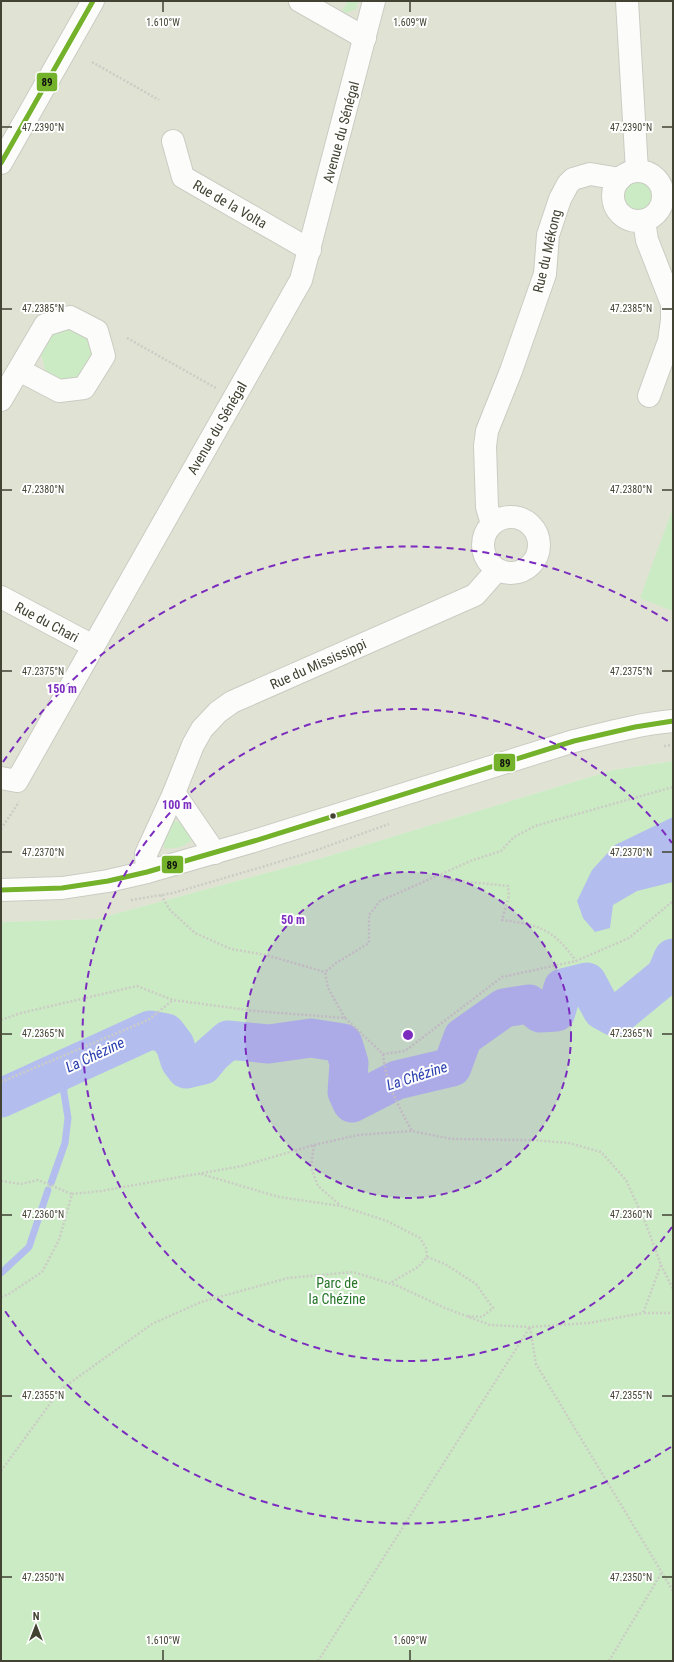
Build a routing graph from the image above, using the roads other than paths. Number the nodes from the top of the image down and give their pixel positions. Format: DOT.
graph roads {
  1 [pos="93,1"];
  2 [pos="300,1"];
  3 [pos="374,1"];
  4 [pos="627,1"];
  5 [pos="365,38"];
  6 [pos="173,141"];
  7 [pos="1,163"];
  8 [pos="628,175"];
  9 [pos="667,182"];
  10 [pos="644,221"];
  11 [pos="310,250"];
  12 [pos="18,370"];
  13 [pos="649,396"];
  14 [pos="1,400"];
  15 [pos="492,524"];
  16 [pos="497,570"];
  17 [pos="1,597"];
  18 [pos="93,646"];
  19 [pos="673,722"];
  20 [pos="1,778"];
  21 [pos="174,793"];
  22 [pos="214,853"];
  23 [pos="147,872"];
  24 [pos="1,890"];
  1 -- 7 [label="street"];
  2 -- 5 [label="street"];
  3 -- 5 [label="street, Avenue du Sénégal"];
  4 -- 8 [label="street"];
  5 -- 11 [label="street, Avenue du Sénégal"];
  6 -- 11 [label="street, Rue de la Volta"];
  8 -- 9 [label="street"];
  8 -- 10 [label="street"];
  8 -- 15 [label="street, Rue du Mékong"];
  9 -- 10 [label="street"];
  10 -- 13 [label="street"];
  11 -- 18 [label="street, Avenue du Sénégal"];
  12 -- 14 [label="street"];
  15 -- 16 [label="street"];
  15 -- 16 [label="street"];
  16 -- 21 [label="street, Rue du Mississippi"];
  17 -- 18 [label="street, Rue du Chari"];
  18 -- 20 [label="street, Avenue du Sénégal"];
  19 -- 22 [label="street"];
  21 -- 22 [label="street"];
  21 -- 23 [label="street, Rue du Mississippi"];
  22 -- 23 [label="street"];
  23 -- 24 [label="street"];
}
